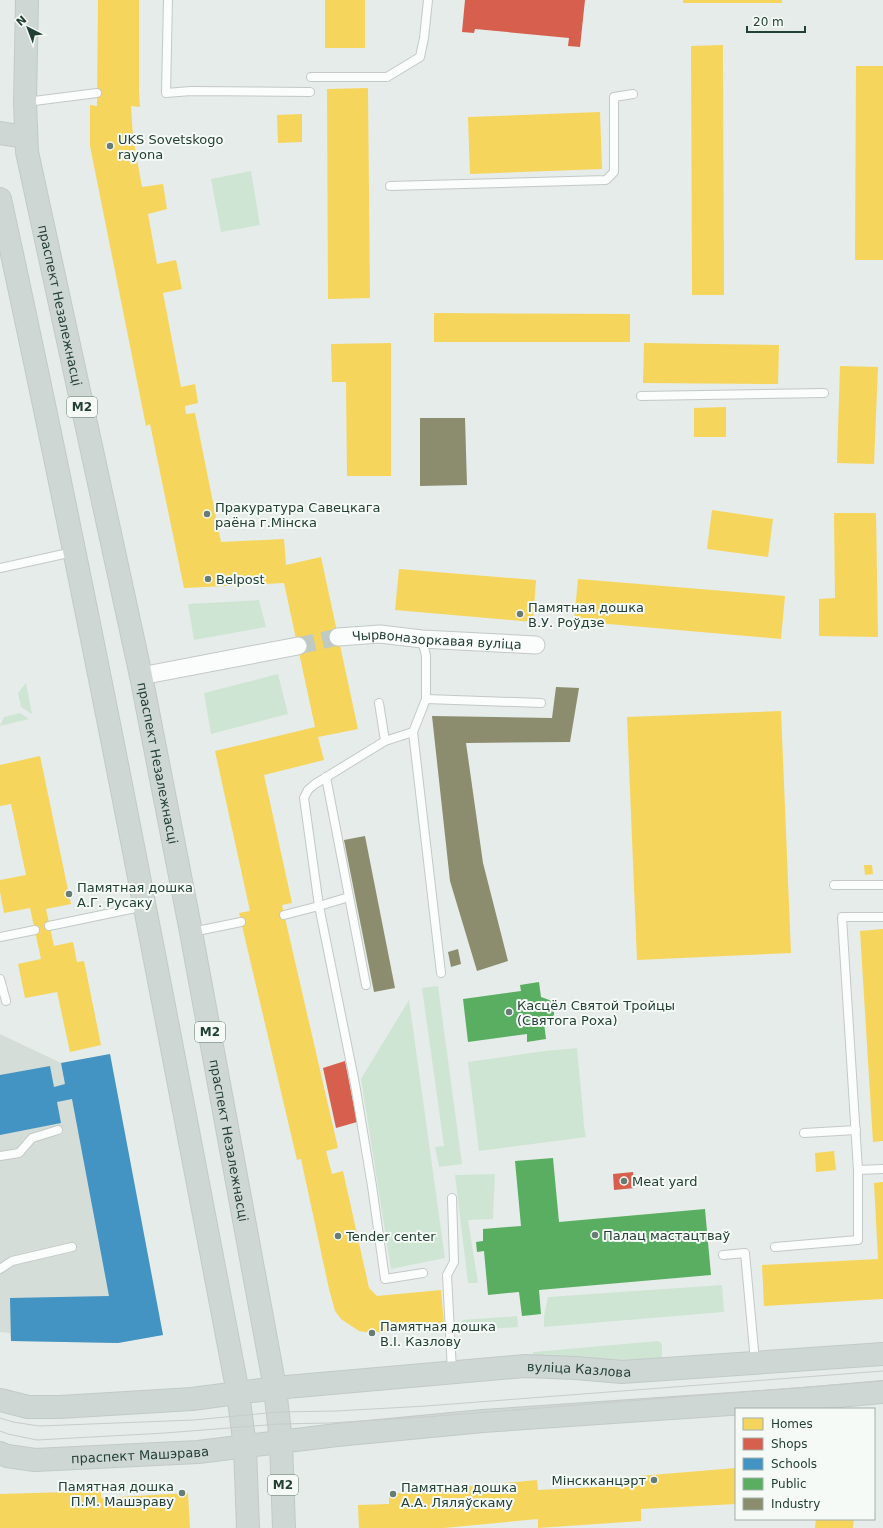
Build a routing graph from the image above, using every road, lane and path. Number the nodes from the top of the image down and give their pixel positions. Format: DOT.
graph roads {
  1 [pos="27,0"];
  2 [pos="168,0"];
  3 [pos="428,0"];
  4 [pos="311,78"];
  5 [pos="310,92"];
  6 [pos="97,93"];
  7 [pos="633,94"];
  8 [pos="25,102"];
  9 [pos="0,133"];
  10 [pos="26,137"];
  11 [pos="390,186"];
  12 [pos="0,199"];
  13 [pos="824,393"];
  14 [pos="641,396"];
  15 [pos="74,552"];
  16 [pos="0,568"];
  17 [pos="338,637"];
  18 [pos="422,639"];
  19 [pos="536,645"];
  20 [pos="298,646"];
  21 [pos="141,676"];
  22 [pos="426,699"];
  23 [pos="541,702"];
  24 [pos="379,703"];
  25 [pos="413,732"];
  26 [pos="385,741"];
  27 [pos="326,777"];
  28 [pos="834,885"];
  29 [pos="883,885"];
  30 [pos="349,897"];
  31 [pos="145,906"];
  32 [pos="319,906"];
  33 [pos="284,915"];
  34 [pos="883,917"];
  35 [pos="241,922"];
  36 [pos="50,926"];
  37 [pos="35,930"];
  38 [pos="191,932"];
  39 [pos="0,937"];
  40 [pos="441,973"];
  41 [pos="0,978"];
  42 [pos="366,985"];
  43 [pos="6,1001"];
  44 [pos="58,1130"];
  45 [pos="856,1130"];
  46 [pos="804,1133"];
  47 [pos="0,1156"];
  48 [pos="883,1169"];
  49 [pos="858,1170"];
  50 [pos="452,1198"];
  51 [pos="72,1247"];
  52 [pos="775,1247"];
  53 [pos="723,1255"];
  54 [pos="0,1270"];
  55 [pos="422,1273"];
  56 [pos="883,1354"];
  57 [pos="755,1363"];
  58 [pos="452,1372"];
  59 [pos="275,1388"];
  60 [pos="883,1392"];
  61 [pos="238,1393"];
  62 [pos="0,1400"];
  63 [pos="281,1442"];
  64 [pos="245,1447"];
  65 [pos="0,1453"];
  66 [pos="248,1528"];
  67 [pos="284,1528"];
  1 -- 8 [label="main road, праспект Незалежнасці / М2"];
  2 -- 5 [label="lane"];
  3 -- 4 [label="lane"];
  6 -- 8 [label="lane"];
  7 -- 11 [label="lane"];
  8 -- 10 [label="main road, праспект Незалежнасці / М2"];
  9 -- 10 [label="main road"];
  10 -- 21 [label="main road, праспект Незалежнасці / М2"];
  12 -- 15 [label="main road"];
  13 -- 14 [label="lane"];
  15 -- 16 [label="lane"];
  15 -- 31 [label="main road"];
  17 -- 18 [label="street, Чырвоназоркавая вуліца"];
  18 -- 19 [label="street, Чырвоназоркавая вуліца"];
  18 -- 22 [label="lane"];
  20 -- 21 [label="street"];
  21 -- 38 [label="main road, праспект Незалежнасці / М2"];
  22 -- 23 [label="lane"];
  22 -- 25 [label="lane"];
  24 -- 26 [label="lane"];
  25 -- 26 [label="lane"];
  25 -- 40 [label="lane"];
  26 -- 27 [label="lane"];
  27 -- 30 [label="lane"];
  27 -- 32 [label="lane"];
  28 -- 29 [label="lane"];
  30 -- 32 [label="lane"];
  30 -- 42 [label="lane"];
  31 -- 36 [label="lane"];
  31 -- 61 [label="main road"];
  32 -- 33 [label="lane"];
  32 -- 55 [label="lane"];
  34 -- 45 [label="lane"];
  35 -- 38 [label="lane"];
  37 -- 39 [label="lane"];
  38 -- 59 [label="main road, праспект Незалежнасці / М2"];
  41 -- 43 [label="lane"];
  44 -- 47 [label="lane"];
  45 -- 46 [label="lane"];
  45 -- 49 [label="lane"];
  48 -- 49 [label="lane"];
  49 -- 52 [label="lane"];
  50 -- 58 [label="lane"];
  51 -- 54 [label="lane"];
  53 -- 57 [label="lane"];
  56 -- 57 [label="main road, вуліца Казлова"];
  57 -- 58 [label="main road, вуліца Казлова"];
  58 -- 59 [label="main road, вуліца Казлова"];
  59 -- 61 [label="main road"];
  59 -- 63 [label="main road, праспект Незалежнасці / М2"];
  60 -- 63 [label="main road"];
  61 -- 62 [label="main road"];
  61 -- 64 [label="main road"];
  63 -- 64 [label="main road, праспект Машэрава"];
  63 -- 67 [label="main road, праспект Незалежнасці / М2"];
  64 -- 65 [label="main road, праспект Машэрава"];
  64 -- 66 [label="main road"];
}
